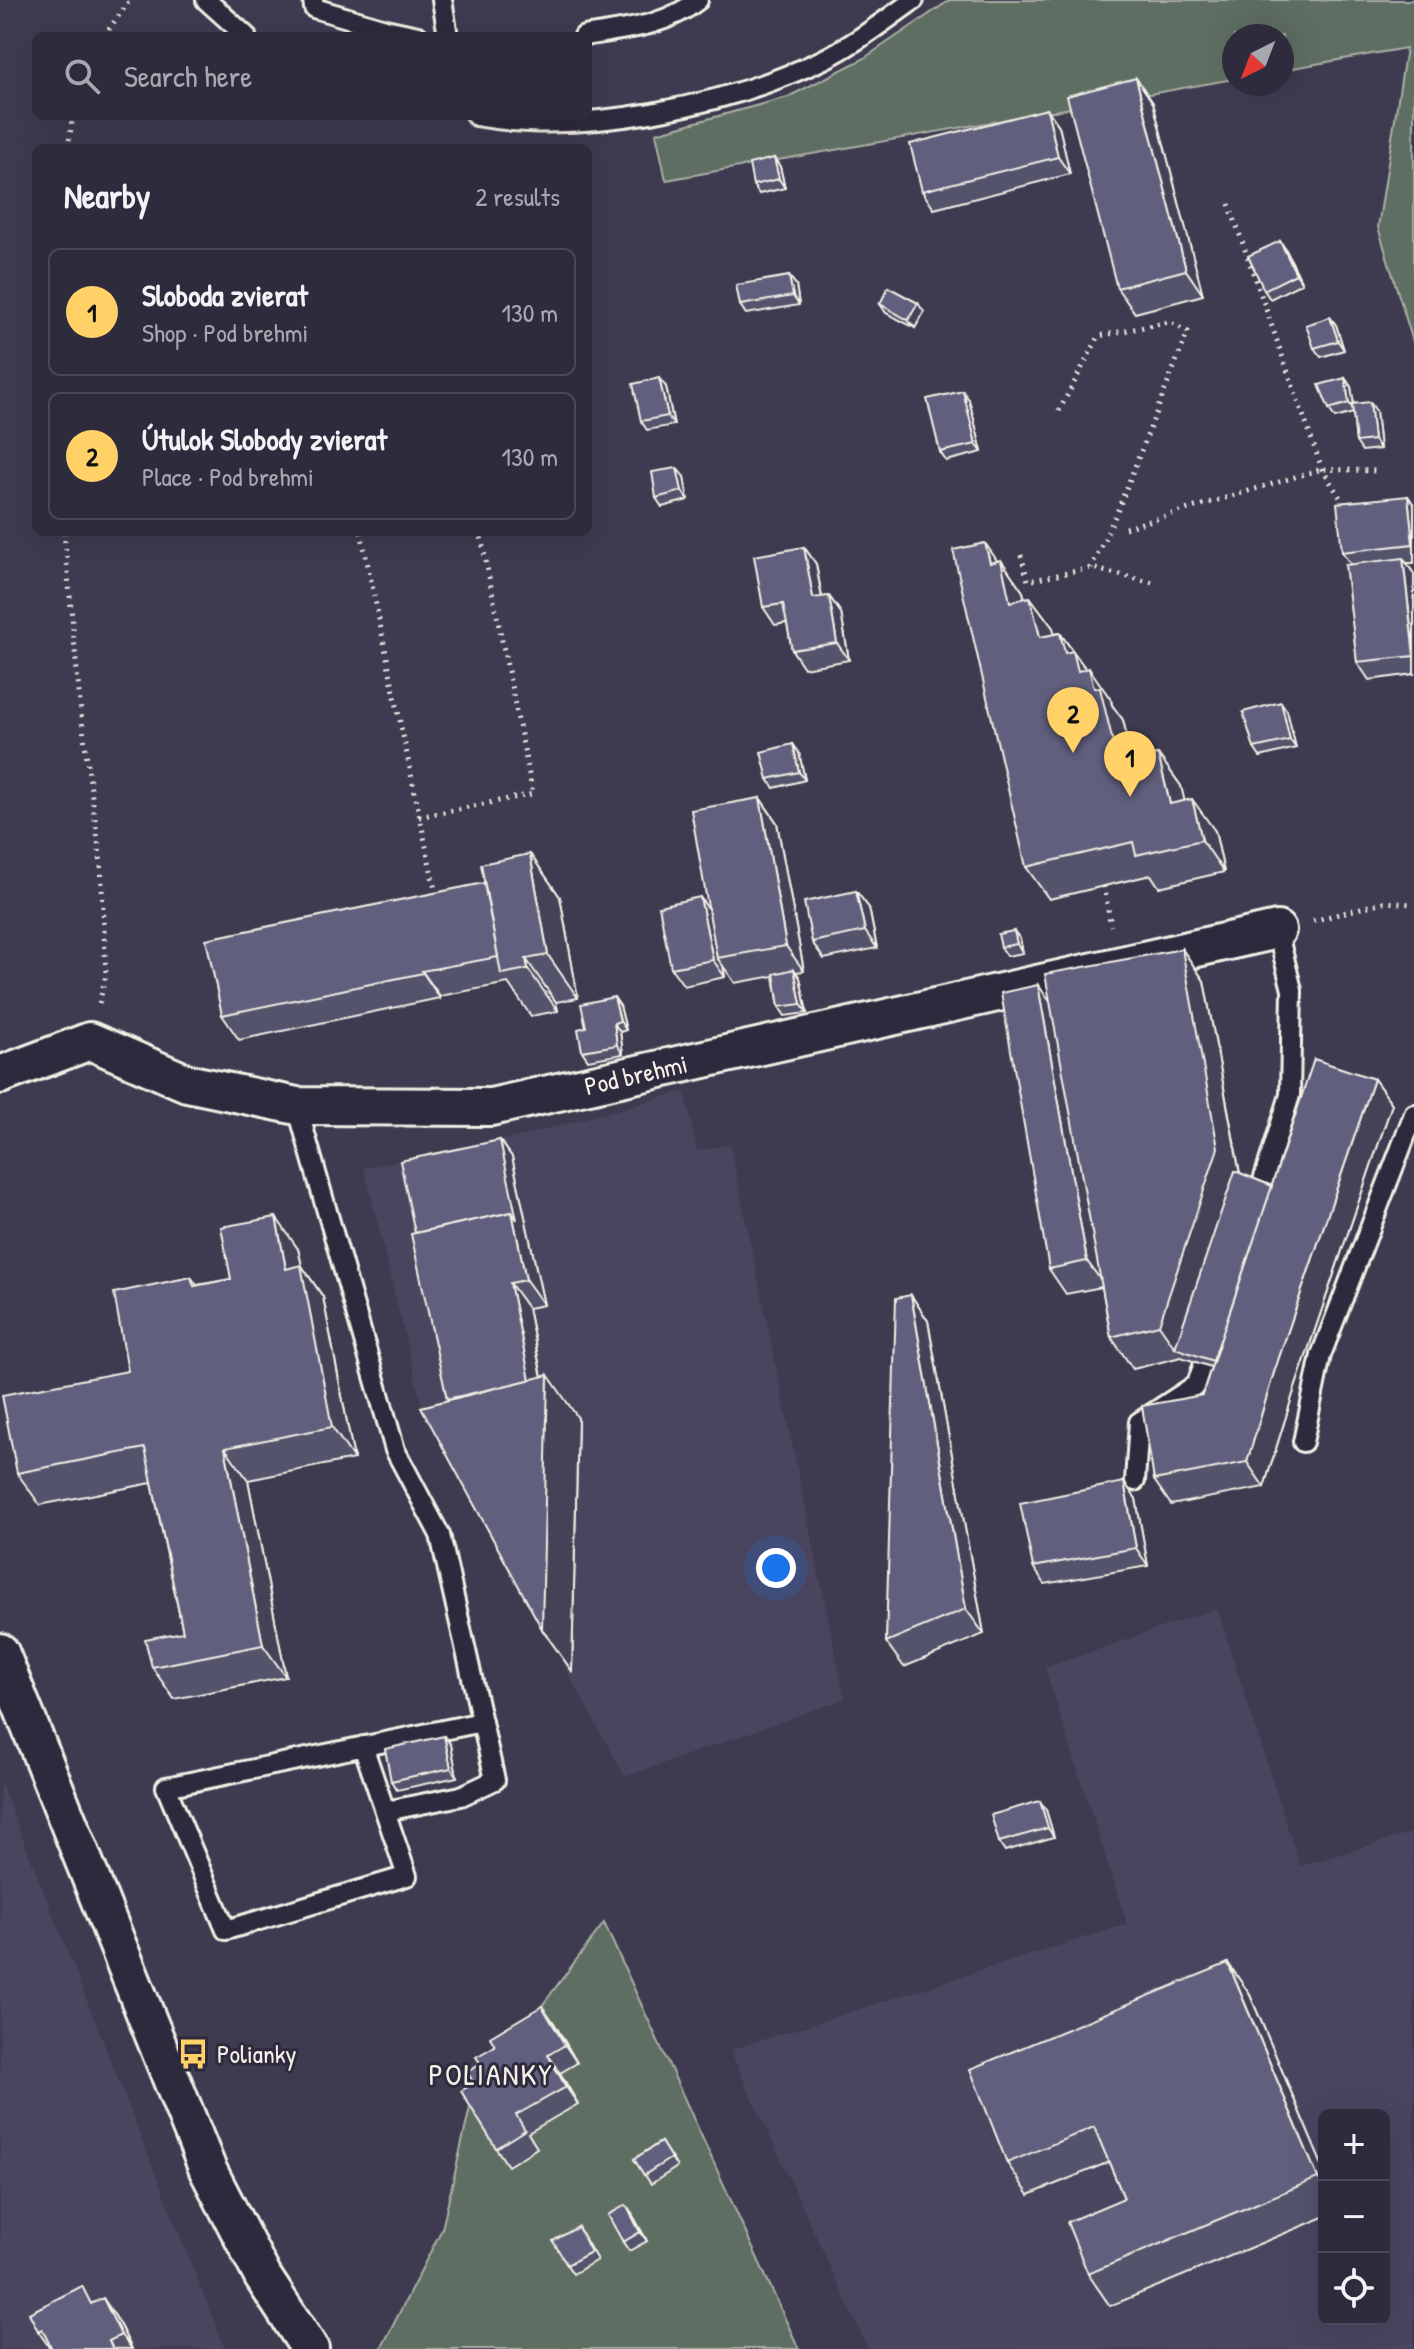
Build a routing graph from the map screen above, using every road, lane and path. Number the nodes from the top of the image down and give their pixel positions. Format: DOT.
graph roads {
  1 [pos="134,0"];
  2 [pos="206,0"];
  3 [pos="313,0"];
  4 [pos="442,0"];
  5 [pos="698,0"];
  6 [pos="914,0"];
  7 [pos="107,32"];
  8 [pos="242,32"];
  9 [pos="399,32"];
  10 [pos="447,32"];
  11 [pos="592,35"];
  12 [pos="72,120"];
  13 [pos="498,120"];
  14 [pos="591,120"];
  15 [pos="592,120"];
  16 [pos="69,144"];
  17 [pos="1229,204"];
  18 [pos="1059,411"];
  19 [pos="1322,469"];
  20 [pos="1376,471"];
  21 [pos="1342,517"];
  22 [pos="1125,528"];
  23 [pos="64,536"];
  24 [pos="362,536"];
  25 [pos="481,536"];
  26 [pos="1021,555"];
  27 [pos="1091,568"];
  28 [pos="1153,583"];
  29 [pos="419,817"];
  30 [pos="1104,886"];
  31 [pos="436,895"];
  32 [pos="1414,904"];
  33 [pos="1110,923"];
  34 [pos="1277,930"];
  35 [pos="90,1041"];
  36 [pos="0,1075"];
  37 [pos="297,1106"];
  38 [pos="1414,1114"];
  39 [pos="1251,1217"];
  40 [pos="1217,1323"];
  41 [pos="1303,1442"];
  42 [pos="1135,1481"];
  43 [pos="0,1652"];
  44 [pos="482,1722"];
  45 [pos="363,1746"];
  46 [pos="386,1811"];
  47 [pos="310,2349"];
  1 -- 7 [label="path"];
  2 -- 8 [label="lane"];
  3 -- 9 [label="lane"];
  4 -- 10 [label="lane"];
  5 -- 11 [label="lane"];
  6 -- 15 [label="lane"];
  12 -- 16 [label="path"];
  13 -- 14 [label="lane"];
  17 -- 19 [label="path"];
  18 -- 27 [label="path"];
  19 -- 20 [label="path"];
  19 -- 21 [label="path"];
  19 -- 22 [label="path"];
  23 -- 35 [label="path"];
  24 -- 29 [label="path"];
  25 -- 29 [label="path"];
  26 -- 27 [label="path"];
  27 -- 28 [label="path"];
  29 -- 31 [label="path"];
  30 -- 33 [label="path"];
  32 -- 34 [label="path"];
  34 -- 37 [label="street, Pod brehmi"];
  34 -- 39 [label="lane"];
  35 -- 36 [label="street"];
  35 -- 37 [label="street, Pod brehmi"];
  37 -- 44 [label="lane"];
  38 -- 41 [label="lane"];
  40 -- 42 [label="lane"];
  43 -- 47 [label="street"];
  44 -- 45 [label="lane"];
  44 -- 46 [label="lane"];
  45 -- 46 [label="lane"];
  45 -- 46 [label="lane"];
}
